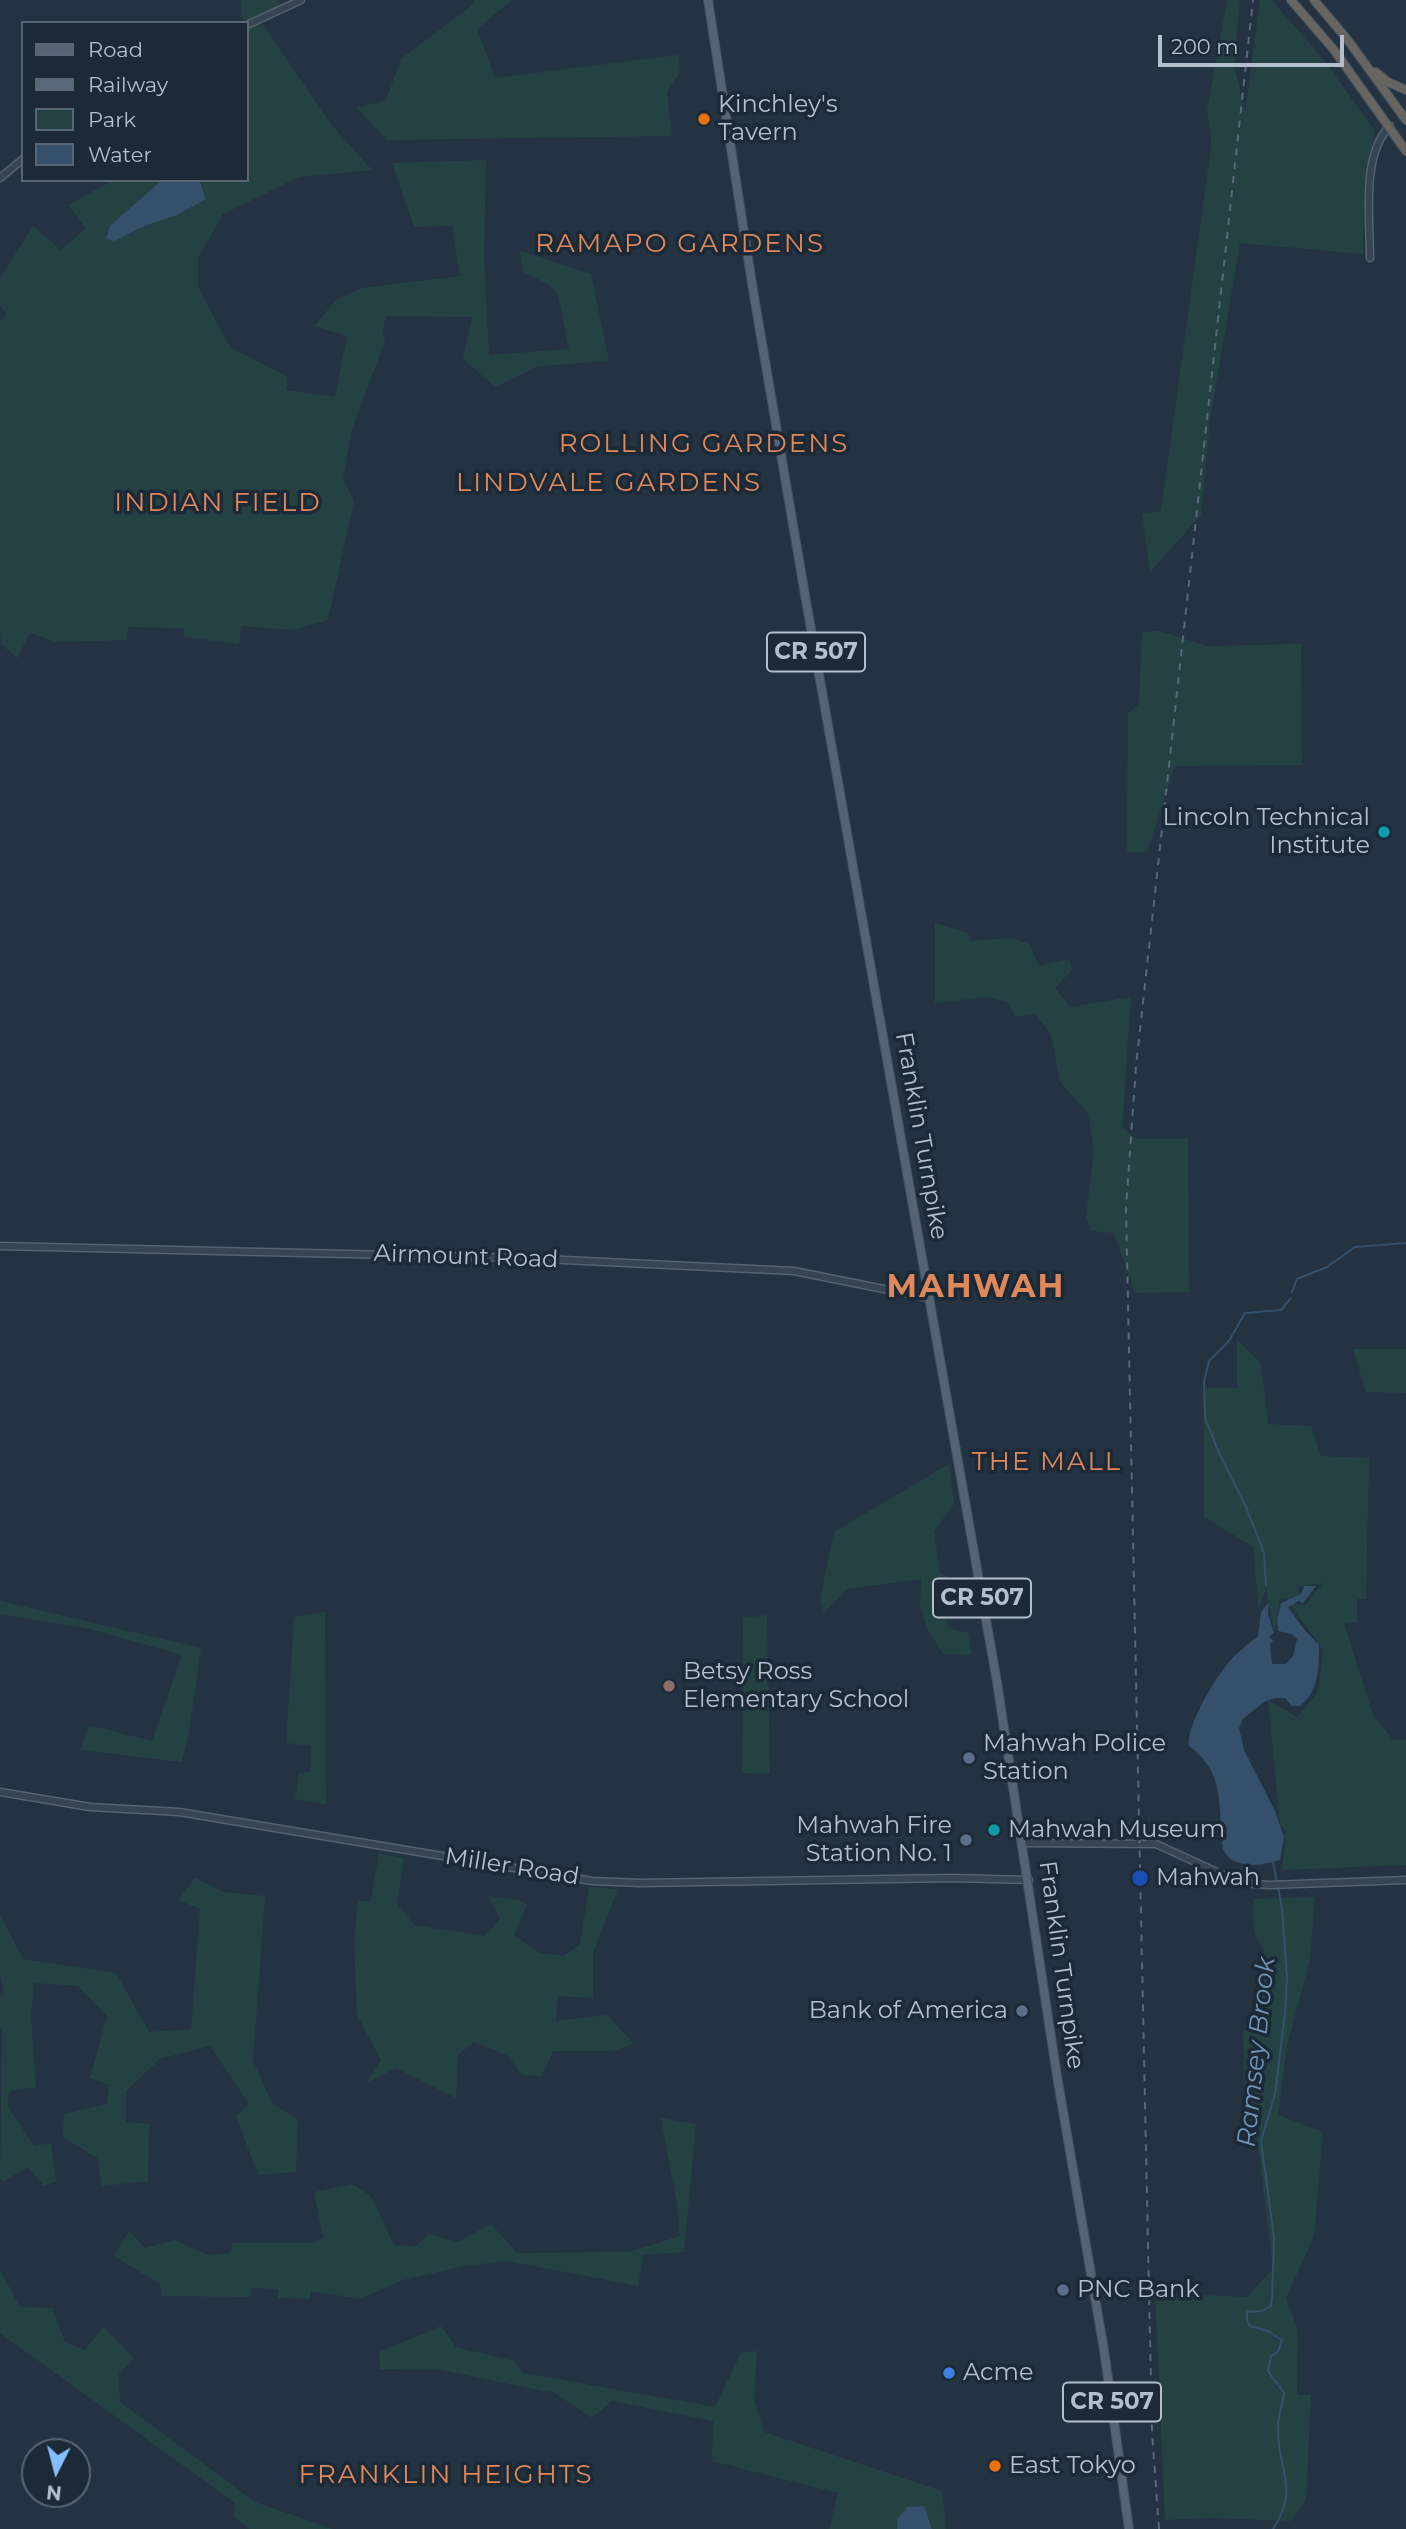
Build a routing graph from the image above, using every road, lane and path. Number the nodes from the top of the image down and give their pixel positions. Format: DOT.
graph roads {
  1 [pos="301,0"];
  2 [pos="708,0"];
  3 [pos="1291,0"];
  4 [pos="1314,0"];
  5 [pos="248,25"];
  6 [pos="1367,65"];
  7 [pos="1406,90"];
  8 [pos="1406,120"];
  9 [pos="1390,126"];
  10 [pos="1406,151"];
  11 [pos="21,161"];
  12 [pos="0,178"];
  13 [pos="1370,258"];
  14 [pos="0,1246"];
  15 [pos="929,1298"];
  16 [pos="0,1792"];
  17 [pos="1024,1843"];
  18 [pos="1029,1880"];
  19 [pos="1406,1880"];
  20 [pos="1129,2529"];
  1 -- 5 [label="street"];
  2 -- 15 [label="main road, Franklin Turnpike / CR 507"];
  3 -- 9 [label="highway"];
  4 -- 6 [label="highway"];
  6 -- 7 [label="highway"];
  6 -- 8 [label="highway"];
  9 -- 10 [label="highway"];
  9 -- 13 [label="street"];
  11 -- 12 [label="street"];
  14 -- 15 [label="street, Airmount Road"];
  15 -- 17 [label="main road, Franklin Turnpike / CR 507"];
  16 -- 18 [label="street, Miller Road"];
  17 -- 18 [label="main road, Franklin Turnpike / CR 507"];
  17 -- 19 [label="street"];
  18 -- 20 [label="main road, Franklin Turnpike / CR 507"];
}
